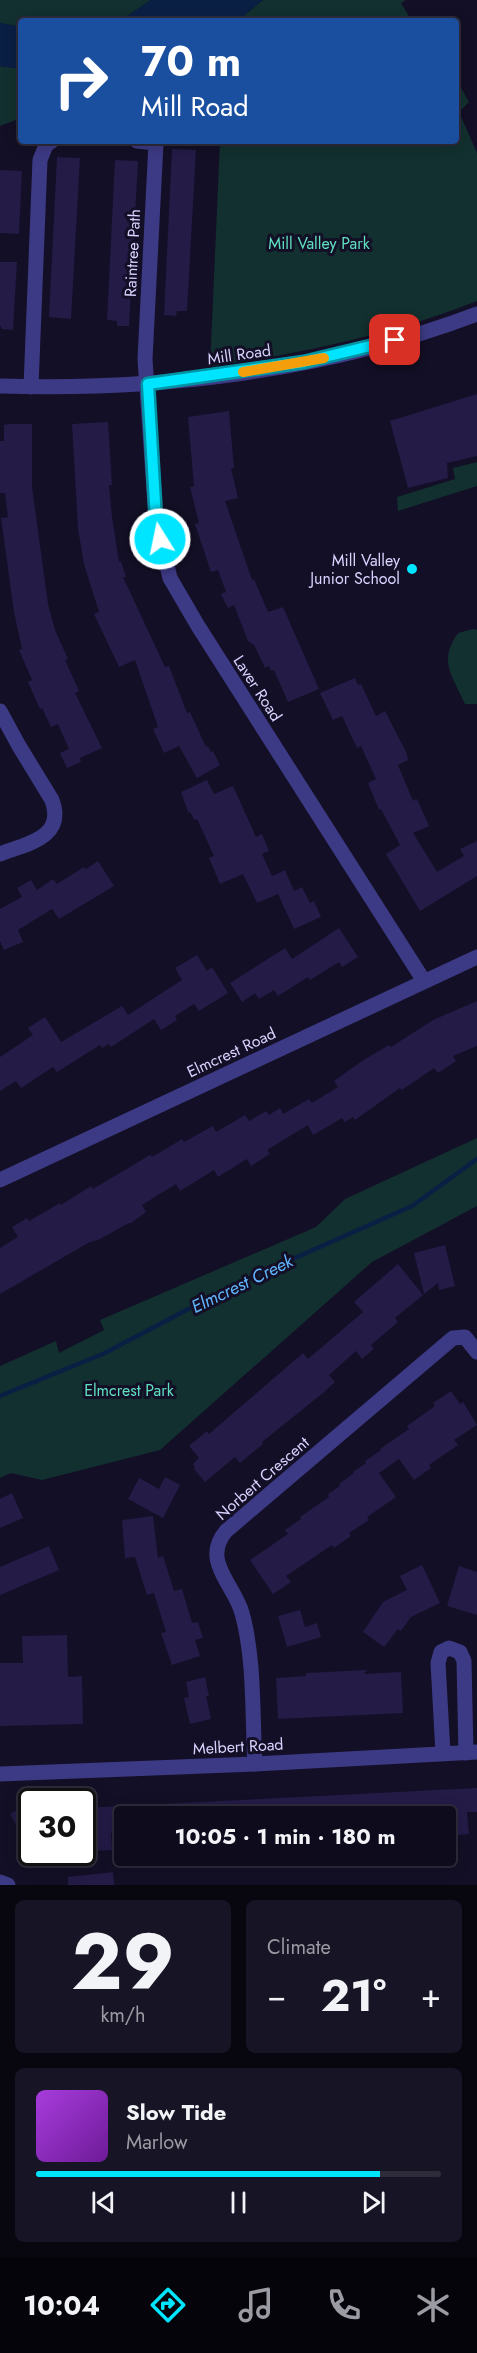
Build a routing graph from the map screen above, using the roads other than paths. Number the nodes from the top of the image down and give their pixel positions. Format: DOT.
graph roads {
  1 [pos="48,144"];
  2 [pos="156,144"];
  3 [pos="477,314"];
  4 [pos="148,384"];
  5 [pos="0,386"];
  6 [pos="31,387"];
  7 [pos="0,711"];
  8 [pos="0,854"];
  9 [pos="477,957"];
  10 [pos="424,981"];
  11 [pos="0,1180"];
  12 [pos="477,1352"];
  13 [pos="472,1752"];
  14 [pos="443,1753"];
  15 [pos="255,1764"];
  16 [pos="0,1774"];
  17 [pos="0,1882"];
  18 [pos="8,1885"];
  1 -- 6 [label="street"];
  2 -- 4 [label="street, Raintree Path"];
  3 -- 4 [label="street, Mill Road"];
  4 -- 6 [label="street, Mill Road"];
  4 -- 10 [label="street, Laver Road"];
  5 -- 6 [label="street, Mill Road"];
  7 -- 8 [label="street"];
  9 -- 10 [label="street, Elmcrest Road"];
  10 -- 11 [label="street, Elmcrest Road"];
  12 -- 15 [label="street, Norbert Crescent"];
  13 -- 14 [label="street, Melbert Road"];
  13 -- 14 [label="street"];
  14 -- 15 [label="street, Melbert Road"];
  15 -- 16 [label="street, Melbert Road"];
  17 -- 18 [label="street"];
}
